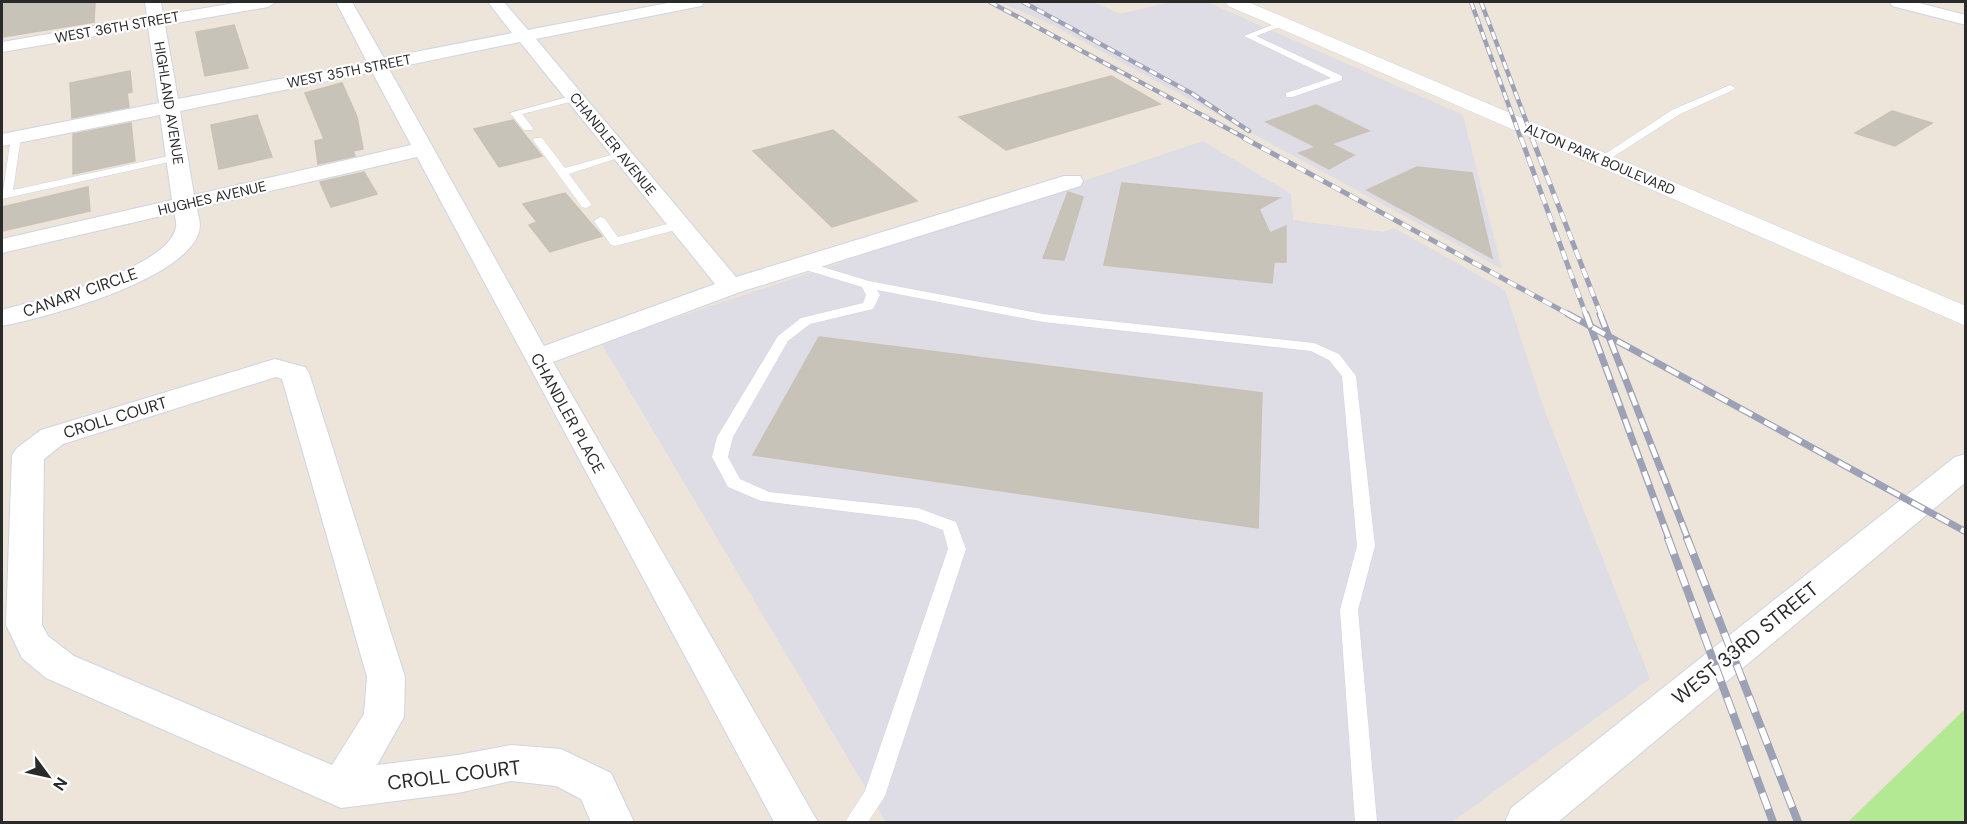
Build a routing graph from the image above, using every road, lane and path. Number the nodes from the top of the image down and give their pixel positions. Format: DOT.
graph roads {
  1 [pos="268,2"];
  2 [pos="344,2"];
  3 [pos="496,2"];
  4 [pos="696,2"];
  5 [pos="1234,2"];
  6 [pos="1898,2"];
  7 [pos="1965,8"];
  8 [pos="155,11"];
  9 [pos="1957,18"];
  10 [pos="1285,23"];
  11 [pos="525,36"];
  12 [pos="2,47"];
  13 [pos="377,65"];
  14 [pos="1730,88"];
  15 [pos="1289,95"];
  16 [pos="575,98"];
  17 [pos="170,106"];
  18 [pos="528,128"];
  19 [pos="9,139"];
  20 [pos="538,140"];
  21 [pos="423,150"];
  22 [pos="622,155"];
  23 [pos="178,157"];
  24 [pos="1601,160"];
  25 [pos="562,172"];
  26 [pos="1072,181"];
  27 [pos="4,195"];
  28 [pos="185,204"];
  29 [pos="586,205"];
  30 [pos="600,221"];
  31 [pos="679,225"];
  32 [pos="2,246"];
  33 [pos="803,265"];
  34 [pos="867,284"];
  35 [pos="731,288"];
  36 [pos="1965,317"];
  37 [pos="2,318"];
  38 [pos="537,358"];
  39 [pos="1965,465"];
  40 [pos="341,789"];
  41 [pos="613,822"];
  42 [pos="797,822"];
  43 [pos="856,822"];
  44 [pos="1366,822"];
  45 [pos="1526,822"];
  1 -- 8 [label="street, WEST 36TH STREET"];
  2 -- 13 [label="street, CHANDLER PLACE"];
  3 -- 11 [label="street, CHANDLER AVENUE"];
  4 -- 11 [label="street, WEST 35TH STREET"];
  5 -- 10 [label="main road, ALTON PARK BOULEVARD"];
  6 -- 9 [label="street"];
  7 -- 9 [label="street"];
  8 -- 12 [label="street, WEST 36TH STREET"];
  8 -- 17 [label="street, HIGHLAND AVENUE"];
  10 -- 15 [label="lane"];
  10 -- 24 [label="main road, ALTON PARK BOULEVARD"];
  11 -- 13 [label="street, WEST 35TH STREET"];
  11 -- 16 [label="street, CHANDLER AVENUE"];
  13 -- 17 [label="street, WEST 35TH STREET"];
  13 -- 21 [label="street, CHANDLER PLACE"];
  14 -- 24 [label="lane"];
  16 -- 18 [label="lane"];
  16 -- 22 [label="street, CHANDLER AVENUE"];
  17 -- 19 [label="street, WEST 35TH STREET"];
  17 -- 23 [label="street, HIGHLAND AVENUE"];
  19 -- 27 [label="lane"];
  20 -- 25 [label="lane"];
  21 -- 28 [label="street, HUGHES AVENUE"];
  21 -- 38 [label="street, CHANDLER PLACE"];
  22 -- 25 [label="lane"];
  22 -- 31 [label="street, CHANDLER AVENUE"];
  23 -- 27 [label="lane"];
  23 -- 28 [label="street, HIGHLAND AVENUE"];
  24 -- 36 [label="main road, ALTON PARK BOULEVARD"];
  25 -- 29 [label="lane"];
  26 -- 33 [label="street"];
  28 -- 32 [label="street, HUGHES AVENUE"];
  28 -- 37 [label="street, CANARY CIRCLE"];
  30 -- 31 [label="lane"];
  31 -- 35 [label="street, CHANDLER AVENUE"];
  33 -- 34 [label="lane"];
  33 -- 35 [label="street"];
  34 -- 43 [label="lane"];
  34 -- 44 [label="lane"];
  35 -- 38 [label="street"];
  38 -- 42 [label="street, CHANDLER PLACE"];
  39 -- 45 [label="street, WEST 33RD STREET"];
  40 -- 40 [label="street, CROLL COURT"];
  40 -- 41 [label="street, CROLL COURT"];
}
